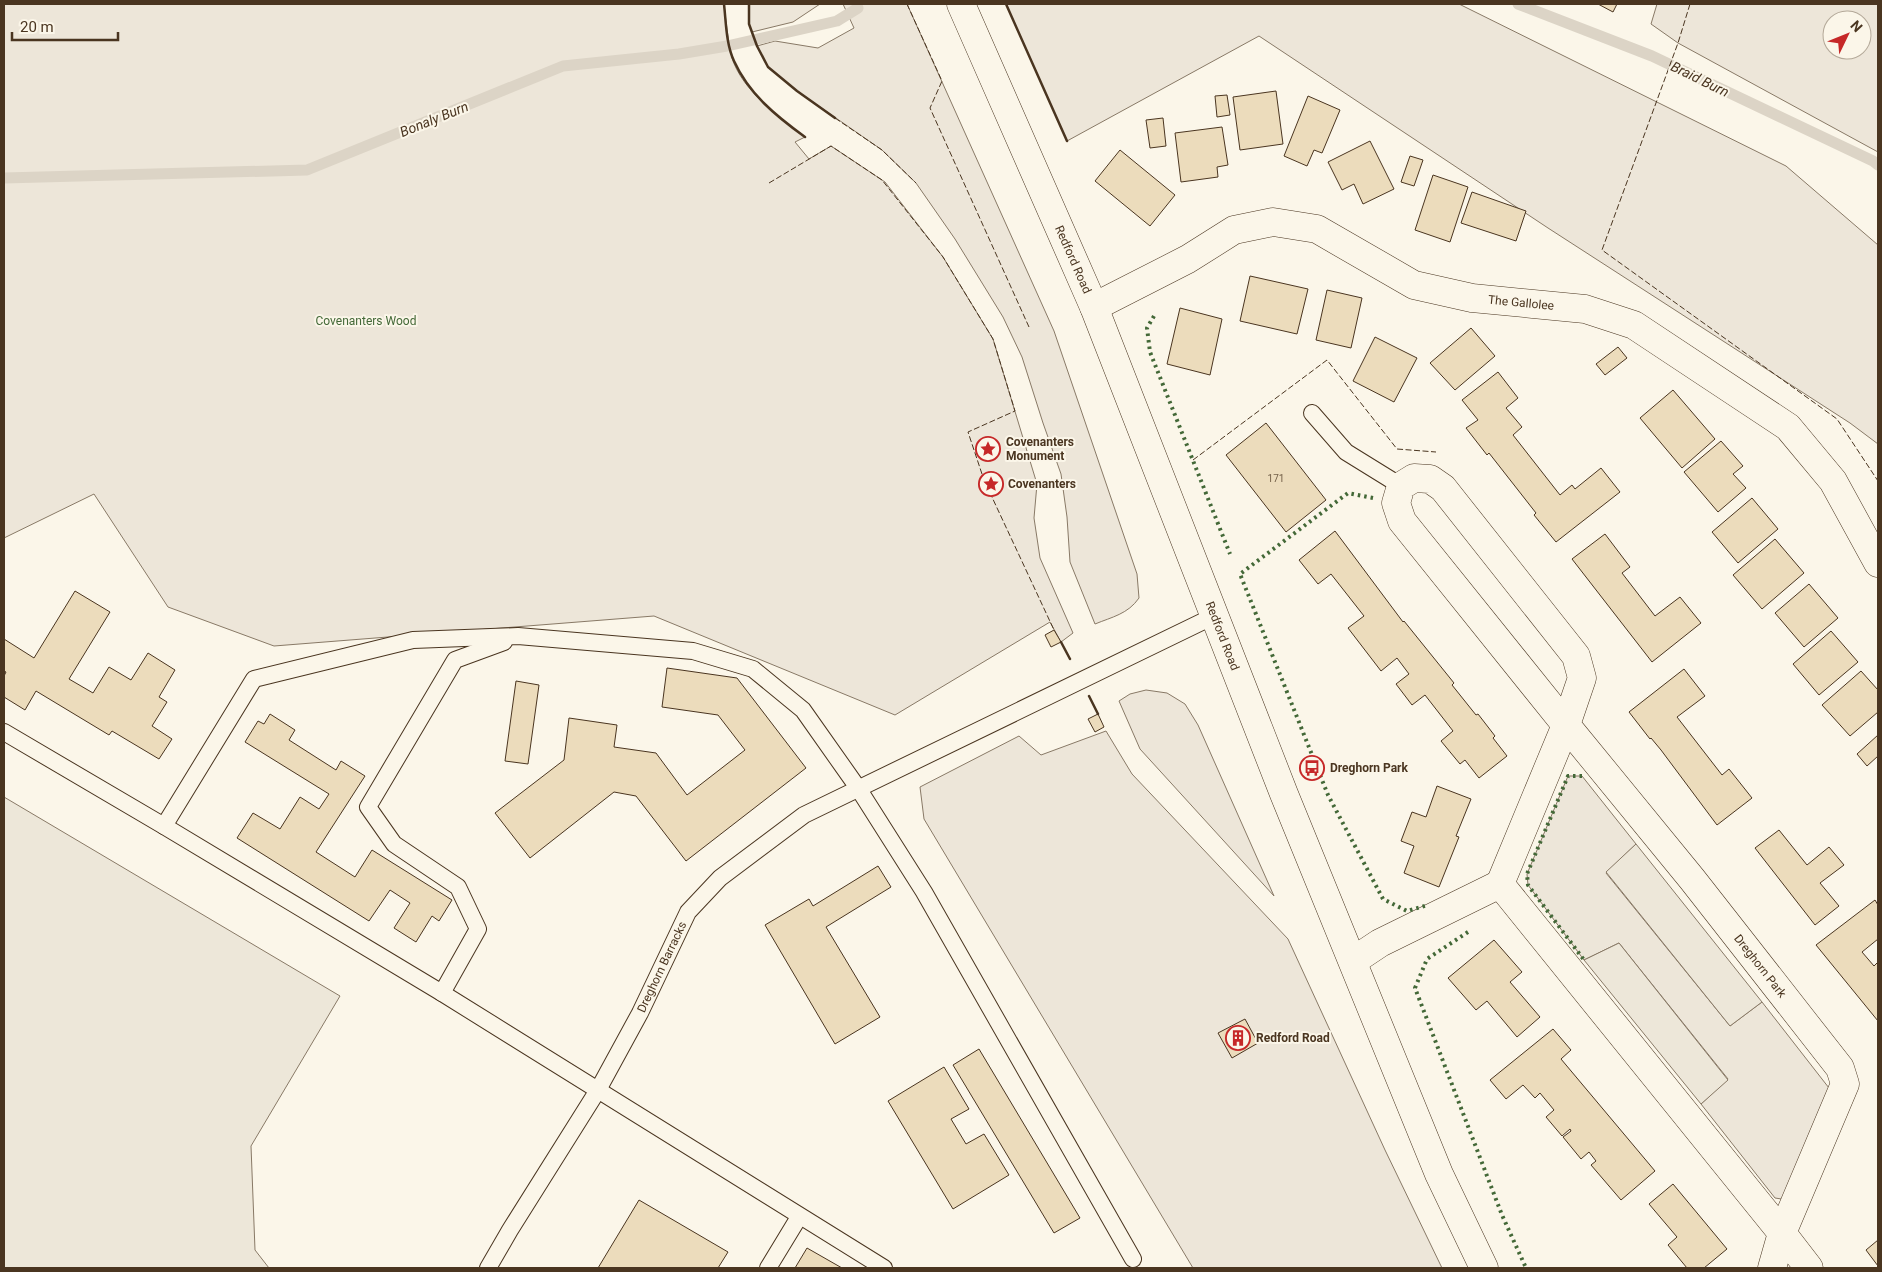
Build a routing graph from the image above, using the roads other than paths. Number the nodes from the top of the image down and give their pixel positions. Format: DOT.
graph roads {
  1 [pos="960,4"];
  2 [pos="1094,307"];
  3 [pos="1312,413"];
  4 [pos="1401,486"];
  5 [pos="1878,563"];
  6 [pos="1214,616"];
  7 [pos="518,636"];
  8 [pos="1566,725"];
  9 [pos="4,732"];
  10 [pos="858,788"];
  11 [pos="164,826"];
  12 [pos="1500,884"];
  13 [pos="1353,961"];
  14 [pos="442,993"];
  15 [pos="598,1090"];
  16 [pos="799,1217"];
  17 [pos="1782,1233"];
  18 [pos="1133,1260"];
  19 [pos="488,1268"];
  20 [pos="768,1268"];
  21 [pos="884,1268"];
  22 [pos="1484,1268"];
  23 [pos="1772,1268"];
  24 [pos="1809,1268"];
  1 -- 2 [label="street, Redford Road"];
  2 -- 5 [label="street, The Gallolee"];
  2 -- 6 [label="street, Redford Road"];
  3 -- 4 [label="lane"];
  4 -- 8 [label="street, Dreghorn Park"];
  4 -- 8 [label="street"];
  6 -- 10 [label="lane, Dreghorn Barracks"];
  6 -- 13 [label="street, Redford Road"];
  7 -- 10 [label="lane"];
  7 -- 11 [label="lane"];
  7 -- 14 [label="lane"];
  8 -- 12 [label="street"];
  8 -- 17 [label="street, Dreghorn Park"];
  9 -- 11 [label="lane"];
  10 -- 15 [label="lane, Dreghorn Barracks"];
  10 -- 18 [label="lane"];
  11 -- 14 [label="lane"];
  12 -- 13 [label="street"];
  12 -- 17 [label="street"];
  13 -- 22 [label="street, Redford Road"];
  14 -- 15 [label="lane"];
  15 -- 16 [label="lane"];
  15 -- 19 [label="lane, Dreghorn Barracks"];
  16 -- 20 [label="lane"];
  16 -- 21 [label="lane"];
  17 -- 23 [label="street, Dreghorn Park"];
  17 -- 24 [label="street"];
}
